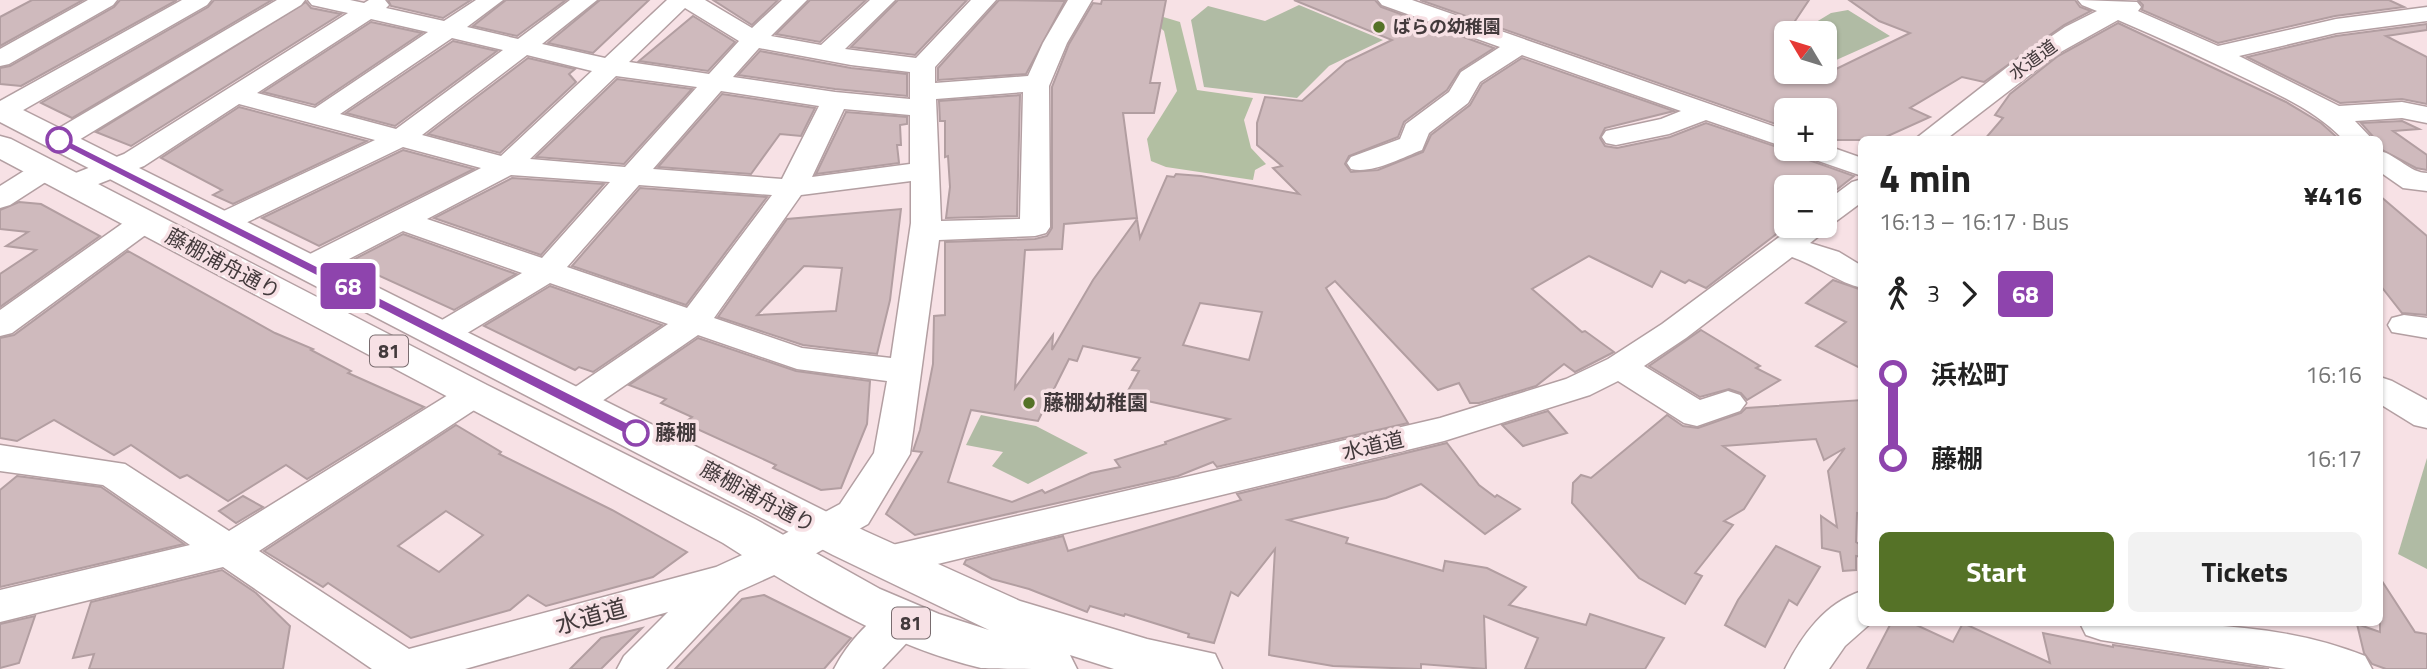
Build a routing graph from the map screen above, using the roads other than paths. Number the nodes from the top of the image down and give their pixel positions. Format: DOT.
graph roads {
  1 [pos="105,0"];
  2 [pos="199,0"];
  3 [pos="293,0"];
  4 [pos="320,0"];
  5 [pos="491,0"];
  6 [pos="585,0"];
  7 [pos="680,0"];
  8 [pos="688,0"];
  9 [pos="795,0"];
  10 [pos="883,0"];
  11 [pos="984,0"];
  12 [pos="1080,0"];
  13 [pos="1390,0"];
  14 [pos="2090,0"];
  15 [pos="2150,0"];
  16 [pos="2355,0"];
  17 [pos="376,6"];
  18 [pos="2120,10"];
  19 [pos="2427,14"];
  20 [pos="2388,18"];
  21 [pos="447,30"];
  22 [pos="2427,35"];
  23 [pos="754,39"];
  24 [pos="1520,45"];
  25 [pos="523,47"];
  26 [pos="828,52"];
  27 [pos="2214,54"];
  28 [pos="0,59"];
  29 [pos="609,67"];
  30 [pos="714,83"];
  31 [pos="1037,83"];
  32 [pos="923,89"];
  33 [pos="234,94"];
  34 [pos="835,100"];
  35 [pos="1705,111"];
  36 [pos="2334,114"];
  37 [pos="2427,115"];
  38 [pos="319,117"];
  39 [pos="1,122"];
  40 [pos="1774,135"];
  41 [pos="1933,136"];
  42 [pos="2355,136"];
  43 [pos="1616,137"];
  44 [pos="401,138"];
  45 [pos="1837,159"];
  46 [pos="2383,161"];
  47 [pos="1361,163"];
  48 [pos="59,165"];
  49 [pos="506,166"];
  50 [pos="113,167"];
  51 [pos="1858,167"];
  52 [pos="925,171"];
  53 [pos="631,175"];
  54 [pos="2427,182"];
  55 [pos="792,188"];
  56 [pos="1858,191"];
  57 [pos="0,199"];
  58 [pos="1837,207"];
  59 [pos="402,220"];
  60 [pos="144,222"];
  61 [pos="222,223"];
  62 [pos="925,231"];
  63 [pos="1796,238"];
  64 [pos="1804,238"];
  65 [pos="309,267"];
  66 [pos="547,271"];
  67 [pos="1858,277"];
  68 [pos="694,322"];
  69 [pos="0,326"];
  70 [pos="442,334"];
  71 [pos="1620,367"];
  72 [pos="906,369"];
  73 [pos="2383,391"];
  74 [pos="473,395"];
  75 [pos="577,402"];
  76 [pos="1728,403"];
  77 [pos="2427,416"];
  78 [pos="0,458"];
  79 [pos="824,531"];
  80 [pos="228,551"];
  81 [pos="778,556"];
  82 [pos="888,561"];
  83 [pos="726,580"];
  84 [pos="0,606"];
  85 [pos="1858,610"];
  86 [pos="902,620"];
  87 [pos="2120,626"];
  88 [pos="402,669"];
  89 [pos="639,669"];
  90 [pos="856,669"];
  91 [pos="1052,669"];
  92 [pos="1197,669"];
  93 [pos="1807,669"];
  94 [pos="2350,669"];
  1 -- 28 [label="street"];
  2 -- 39 [label="street"];
  3 -- 48 [label="street"];
  4 -- 17 [label="street"];
  5 -- 21 [label="street"];
  6 -- 25 [label="street"];
  7 -- 29 [label="street"];
  8 -- 23 [label="street"];
  9 -- 23 [label="street"];
  10 -- 26 [label="street"];
  11 -- 32 [label="street"];
  12 -- 31 [label="street"];
  13 -- 24 [label="street"];
  14 -- 18 [label="street"];
  15 -- 18 [label="street, 水道道"];
  16 -- 20 [label="street"];
  17 -- 21 [label="street"];
  17 -- 33 [label="street"];
  18 -- 27 [label="street"];
  18 -- 41 [label="street, 水道道"];
  19 -- 20 [label="street"];
  20 -- 22 [label="street"];
  20 -- 27 [label="street"];
  21 -- 25 [label="street"];
  21 -- 38 [label="street"];
  23 -- 26 [label="street"];
  23 -- 30 [label="street"];
  24 -- 35 [label="street"];
  24 -- 47 [label="street"];
  25 -- 29 [label="street"];
  25 -- 44 [label="street"];
  26 -- 32 [label="street"];
  27 -- 36 [label="street"];
  29 -- 30 [label="street"];
  29 -- 49 [label="street"];
  30 -- 34 [label="street"];
  30 -- 53 [label="street"];
  31 -- 32 [label="street"];
  31 -- 62 [label="street"];
  32 -- 34 [label="street"];
  32 -- 52 [label="street, 水道道"];
  33 -- 38 [label="street"];
  33 -- 50 [label="street"];
  34 -- 55 [label="street"];
  35 -- 40 [label="street"];
  35 -- 43 [label="street"];
  36 -- 37 [label="street"];
  36 -- 42 [label="street"];
  38 -- 44 [label="street"];
  39 -- 48 [label="main road, 藤棚浦舟通り / 81"];
  44 -- 49 [label="street"];
  44 -- 61 [label="street"];
  45 -- 51 [label="street"];
  46 -- 54 [label="street"];
  48 -- 50 [label="main road, 藤棚浦舟通り / 81"];
  48 -- 57 [label="street"];
  48 -- 60 [label="main road, 藤棚浦舟通り / 81"];
  49 -- 53 [label="street"];
  49 -- 59 [label="street"];
  50 -- 61 [label="main road, 藤棚浦舟通り / 81"];
  52 -- 55 [label="street"];
  52 -- 62 [label="street, 水道道"];
  53 -- 55 [label="street"];
  53 -- 66 [label="street"];
  55 -- 68 [label="street"];
  56 -- 58 [label="street"];
  59 -- 65 [label="street"];
  59 -- 66 [label="street"];
  60 -- 69 [label="street"];
  60 -- 74 [label="main road, 藤棚浦舟通り / 81"];
  61 -- 65 [label="main road, 藤棚浦舟通り / 81"];
  62 -- 72 [label="street, 水道道"];
  63 -- 71 [label="street, 水道道"];
  64 -- 67 [label="street"];
  65 -- 70 [label="main road, 藤棚浦舟通り / 81"];
  66 -- 68 [label="street"];
  66 -- 70 [label="street"];
  68 -- 72 [label="street"];
  68 -- 75 [label="street"];
  70 -- 75 [label="main road, 藤棚浦舟通り / 81"];
  71 -- 76 [label="street"];
  71 -- 82 [label="street, 水道道"];
  72 -- 79 [label="street, 水道道"];
  73 -- 77 [label="street"];
  74 -- 80 [label="street"];
  74 -- 81 [label="main road, 藤棚浦舟通り / 81"];
  75 -- 79 [label="main road, 藤棚浦舟通り / 81"];
  78 -- 80 [label="street"];
  79 -- 81 [label="street, 水道道"];
  79 -- 82 [label="main road, 藤棚浦舟通り / 81"];
  80 -- 84 [label="street"];
  80 -- 88 [label="street"];
  81 -- 83 [label="street, 水道道"];
  81 -- 86 [label="main road, 藤棚浦舟通り / 81"];
  82 -- 92 [label="main road, 藤棚浦舟通り / 81"];
  83 -- 88 [label="street, 水道道"];
  83 -- 89 [label="street"];
  85 -- 93 [label="street"];
  86 -- 90 [label="street"];
  86 -- 91 [label="main road, 藤棚浦舟通り / 81"];
  87 -- 94 [label="street"];
}
